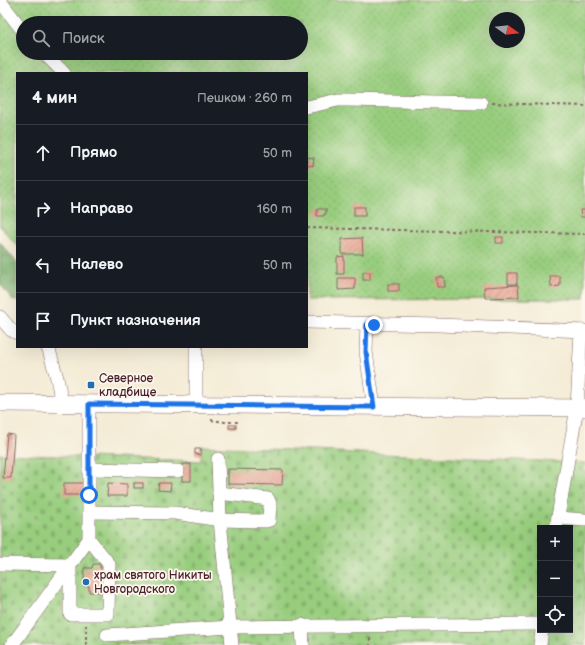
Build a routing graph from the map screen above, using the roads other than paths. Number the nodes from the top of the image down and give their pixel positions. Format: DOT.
graph roads {
  1 [pos="0,1"];
  2 [pos="16,22"];
  3 [pos="51,60"];
  4 [pos="63,72"];
  5 [pos="481,103"];
  6 [pos="308,107"];
  7 [pos="0,317"];
  8 [pos="308,322"];
  9 [pos="367,324"];
  10 [pos="583,331"];
  11 [pos="16,332"];
  12 [pos="48,348"];
  13 [pos="196,348"];
  14 [pos="0,403"];
  15 [pos="62,404"];
  16 [pos="89,404"];
  17 [pos="196,405"];
  18 [pos="374,407"];
  19 [pos="581,408"];
  20 [pos="218,460"];
  21 [pos="89,469"];
  22 [pos="178,471"];
  23 [pos="219,493"];
  24 [pos="89,512"];
  25 [pos="220,520"];
  26 [pos="585,520"];
  27 [pos="557,523"];
  28 [pos="89,539"];
  29 [pos="0,564"];
  30 [pos="70,565"];
  31 [pos="537,624"];
  32 [pos="302,625"];
  33 [pos="230,626"];
  34 [pos="542,633"];
  35 [pos="107,635"];
  36 [pos="12,645"];
  37 [pos="232,645"];
  38 [pos="303,645"];
  39 [pos="540,645"];
  1 -- 2 [label="lane"];
  3 -- 4 [label="lane"];
  5 -- 6 [label="lane"];
  7 -- 11 [label="lane"];
  8 -- 9 [label="lane"];
  9 -- 10 [label="lane"];
  9 -- 18 [label="lane"];
  10 -- 19 [label="lane"];
  12 -- 15 [label="lane"];
  13 -- 17 [label="lane"];
  14 -- 15 [label="main road"];
  15 -- 16 [label="main road"];
  16 -- 17 [label="main road"];
  16 -- 21 [label="lane"];
  17 -- 18 [label="main road"];
  18 -- 19 [label="main road"];
  19 -- 27 [label="lane"];
  20 -- 23 [label="lane"];
  21 -- 22 [label="lane"];
  21 -- 24 [label="lane"];
  23 -- 25 [label="lane"];
  23 -- 25 [label="lane"];
  24 -- 25 [label="lane"];
  24 -- 28 [label="lane"];
  25 -- 33 [label="lane"];
  26 -- 27 [label="lane"];
  28 -- 30 [label="lane"];
  28 -- 30 [label="lane"];
  29 -- 30 [label="lane"];
  30 -- 36 [label="lane"];
  31 -- 32 [label="lane"];
  32 -- 33 [label="lane"];
  32 -- 38 [label="lane"];
  33 -- 35 [label="lane"];
  33 -- 37 [label="lane"];
  34 -- 39 [label="lane"];
}
